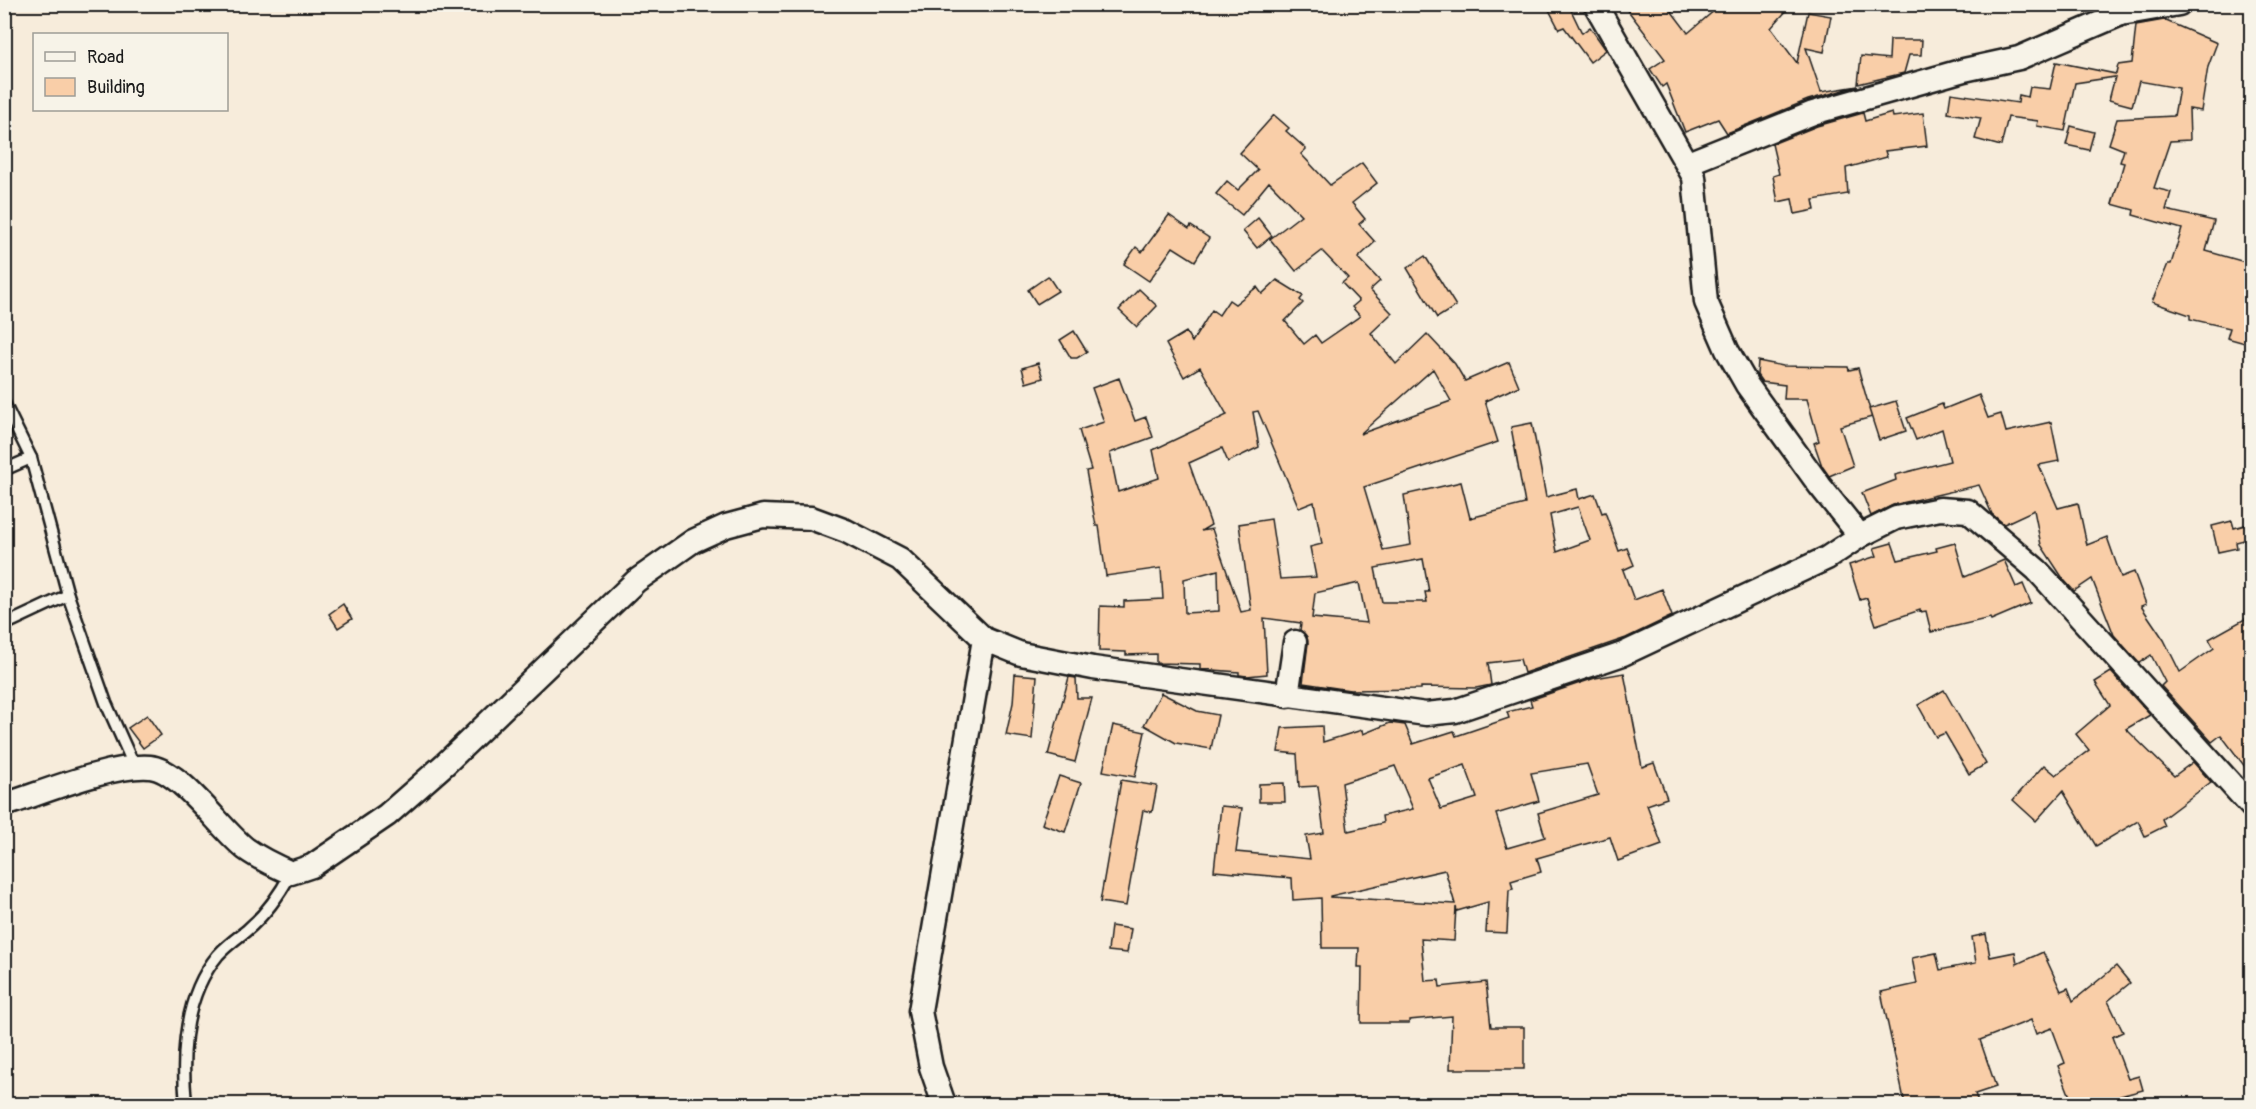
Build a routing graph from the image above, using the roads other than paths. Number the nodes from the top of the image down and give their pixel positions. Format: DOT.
graph roads {
  1 [pos="1594,4"];
  2 [pos="2179,4"];
  3 [pos="1688,163"];
  4 [pos="4,403"];
  5 [pos="31,458"];
  6 [pos="4,470"];
  7 [pos="1860,536"];
  8 [pos="68,595"];
  9 [pos="4,625"];
  10 [pos="984,639"];
  11 [pos="1295,642"];
  12 [pos="1287,696"];
  13 [pos="135,768"];
  14 [pos="4,805"];
  15 [pos="2252,807"];
  16 [pos="291,873"];
  17 [pos="186,1104"];
  18 [pos="944,1104"];
  1 -- 3 [label="street"];
  2 -- 3 [label="street"];
  3 -- 7 [label="street"];
  4 -- 5 [label="lane"];
  5 -- 6 [label="lane"];
  5 -- 8 [label="lane"];
  7 -- 12 [label="street"];
  7 -- 15 [label="street"];
  8 -- 9 [label="lane"];
  8 -- 13 [label="lane"];
  10 -- 12 [label="street"];
  10 -- 16 [label="street"];
  10 -- 18 [label="street"];
  11 -- 12 [label="street"];
  13 -- 14 [label="street"];
  13 -- 16 [label="street"];
  16 -- 17 [label="lane"];
}
